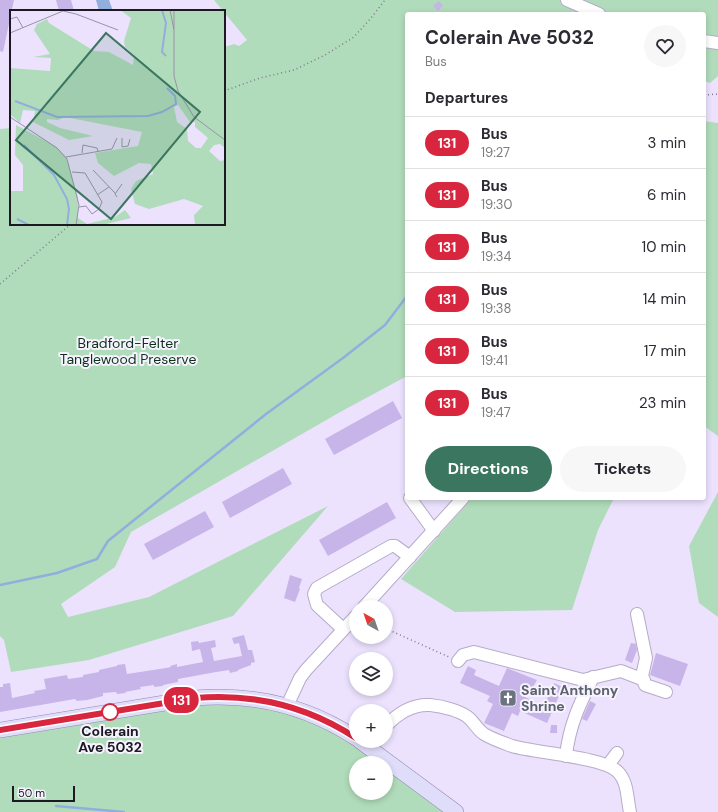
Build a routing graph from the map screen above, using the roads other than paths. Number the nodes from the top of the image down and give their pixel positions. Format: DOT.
graph roads {
  1 [pos="567,0"];
  2 [pos="594,12"];
  3 [pos="706,41"];
  4 [pos="718,43"];
  5 [pos="412,500"];
  6 [pos="461,500"];
  7 [pos="434,531"];
  8 [pos="410,558"];
  9 [pos="371,600"];
  10 [pos="637,614"];
  11 [pos="349,624"];
  12 [pos="344,629"];
  13 [pos="458,661"];
  14 [pos="594,678"];
  15 [pos="644,680"];
  16 [pos="666,692"];
  17 [pos="287,706"];
  18 [pos="393,719"];
  19 [pos="0,730"];
  20 [pos="349,734"];
  21 [pos="373,748"];
  22 [pos="617,752"];
  23 [pos="566,756"];
  24 [pos="608,765"];
  25 [pos="456,812"];
  26 [pos="630,812"];
  1 -- 2 [label="street"];
  3 -- 4 [label="street"];
  5 -- 7 [label="street"];
  6 -- 7 [label="street"];
  7 -- 8 [label="street"];
  8 -- 9 [label="street"];
  8 -- 12 [label="street"];
  10 -- 15 [label="street"];
  11 -- 12 [label="street"];
  12 -- 17 [label="street"];
  13 -- 14 [label="street"];
  14 -- 15 [label="street"];
  14 -- 23 [label="street"];
  15 -- 16 [label="street"];
  17 -- 19 [label="main road"];
  17 -- 20 [label="main road"];
  18 -- 23 [label="street"];
  21 -- 25 [label="main road"];
  22 -- 24 [label="street"];
  23 -- 24 [label="street"];
  24 -- 26 [label="street"];
}
